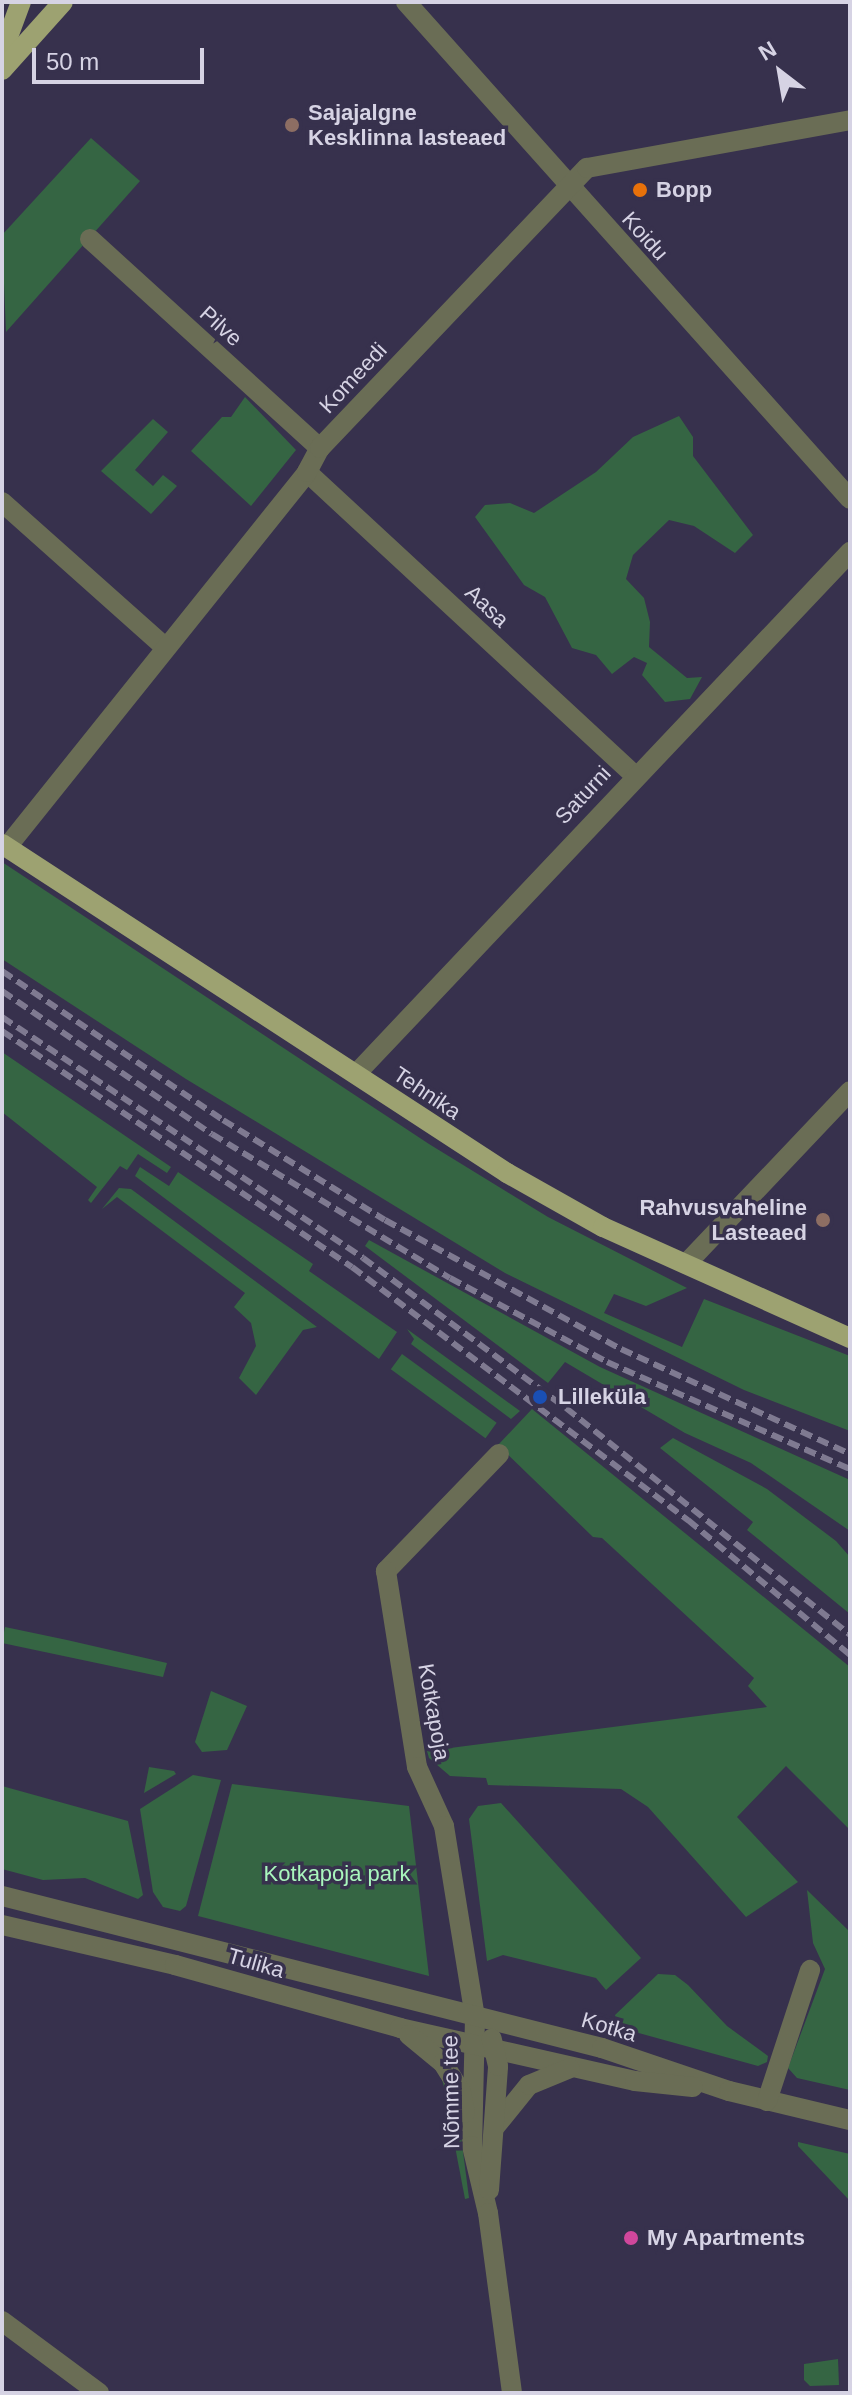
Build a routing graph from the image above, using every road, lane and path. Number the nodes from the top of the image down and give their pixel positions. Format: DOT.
graph roads {
  1 [pos="21,2"];
  2 [pos="63,2"];
  3 [pos="406,2"];
  4 [pos="2,53"];
  5 [pos="2,70"];
  6 [pos="850,120"];
  7 [pos="567,186"];
  8 [pos="90,239"];
  9 [pos="320,448"];
  10 [pos="307,472"];
  11 [pos="850,499"];
  12 [pos="2,502"];
  13 [pos="850,552"];
  14 [pos="165,647"];
  15 [pos="634,775"];
  16 [pos="4,846"];
  17 [pos="356,1074"];
  18 [pos="850,1091"];
  19 [pos="686,1264"];
  20 [pos="850,1338"];
  21 [pos="499,1454"];
  22 [pos="2,1896"];
  23 [pos="2,1925"];
  24 [pos="268,1962"];
  25 [pos="810,1970"];
  26 [pos="259,1989"];
  27 [pos="475,2018"];
  28 [pos="400,2028"];
  29 [pos="473,2045"];
  30 [pos="497,2050"];
  31 [pos="572,2067"];
  32 [pos="729,2091"];
  33 [pos="767,2101"];
  34 [pos="850,2120"];
  35 [pos="492,2132"];
  36 [pos="472,2146"];
  37 [pos="488,2213"];
  38 [pos="2,2321"];
  39 [pos="99,2393"];
  40 [pos="512,2393"];
  1 -- 4 [label="main road"];
  2 -- 5 [label="main road"];
  3 -- 7 [label="street, Koidu"];
  6 -- 7 [label="street, Komeedi"];
  7 -- 9 [label="street, Komeedi"];
  7 -- 11 [label="street, Koidu"];
  8 -- 9 [label="street, Pilve"];
  9 -- 10 [label="street, Komeedi"];
  10 -- 14 [label="street, Komeedi"];
  10 -- 15 [label="street, Aasa"];
  12 -- 14 [label="street"];
  13 -- 15 [label="street, Saturni"];
  14 -- 16 [label="street, Komeedi"];
  15 -- 17 [label="street, Saturni"];
  16 -- 17 [label="main road, Tehnika"];
  17 -- 19 [label="main road, Tehnika"];
  18 -- 19 [label="street"];
  19 -- 20 [label="main road, Tehnika"];
  21 -- 27 [label="street, Kotkapoja"];
  22 -- 24 [label="street, Tulika"];
  23 -- 26 [label="street, Tulika"];
  24 -- 26 [label="street"];
  24 -- 27 [label="street, Tulika"];
  25 -- 33 [label="street"];
  26 -- 28 [label="street, Tulika"];
  27 -- 29 [label="street, Nõmme tee"];
  27 -- 30 [label="street"];
  27 -- 32 [label="street, Kotka"];
  28 -- 29 [label="street, Tulika"];
  28 -- 36 [label="street"];
  29 -- 30 [label="street, Tulika"];
  29 -- 36 [label="street, Nõmme tee"];
  30 -- 31 [label="street, Kotka"];
  30 -- 35 [label="street, Nõmme tee"];
  31 -- 32 [label="street, Kotka"];
  31 -- 35 [label="street"];
  32 -- 33 [label="street, Kotka"];
  33 -- 34 [label="street, Kotka"];
  35 -- 37 [label="street, Nõmme tee"];
  36 -- 37 [label="street, Nõmme tee"];
  37 -- 40 [label="street, Nõmme tee"];
  38 -- 39 [label="street"];
}
